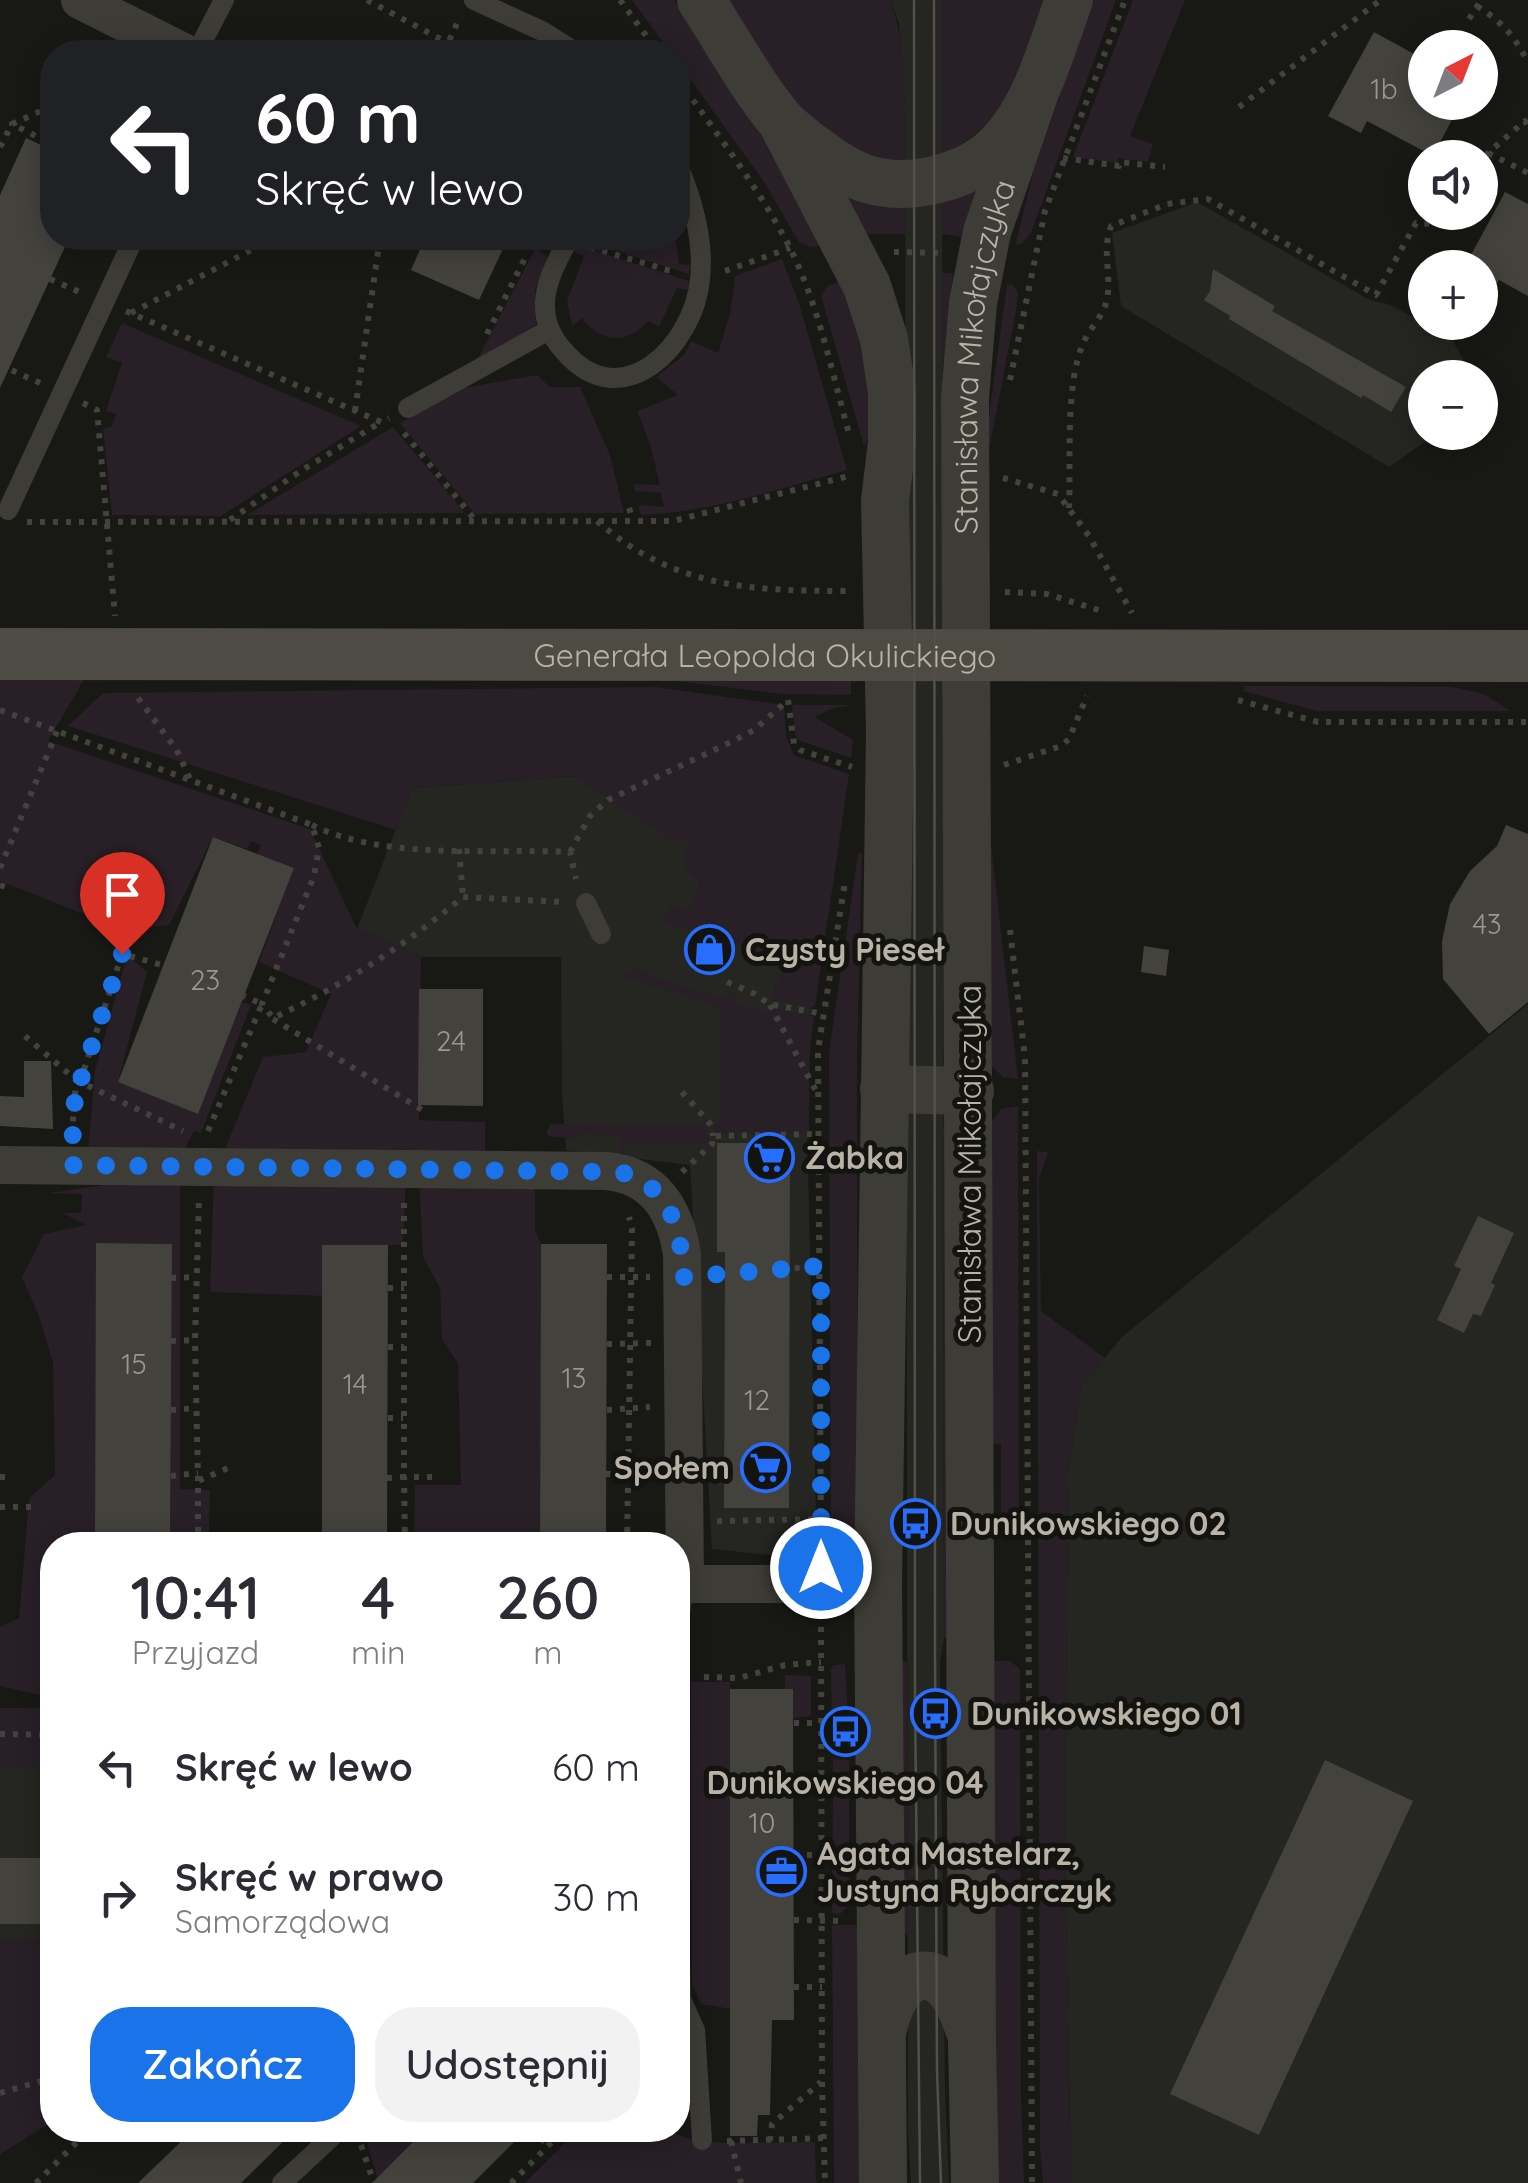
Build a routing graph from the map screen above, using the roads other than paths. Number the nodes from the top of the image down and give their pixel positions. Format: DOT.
graph roads {
  1 [pos="80,0"];
  2 [pos="224,0"];
  3 [pos="701,0"];
  4 [pos="1069,0"];
  5 [pos="469,4"];
  6 [pos="159,40"];
  7 [pos="203,40"];
  8 [pos="557,40"];
  9 [pos="1034,95"];
  10 [pos="783,124"];
  11 [pos="690,203"];
  12 [pos="690,213"];
  13 [pos="695,218"];
  14 [pos="129,250"];
  15 [pos="567,250"];
  16 [pos="549,330"];
  17 [pos="399,412"];
  18 [pos="14,516"];
  19 [pos="0,654"];
  20 [pos="1528,656"];
  21 [pos="586,903"];
  22 [pos="601,934"];
  23 [pos="884,1089"];
  24 [pos="970,1091"];
  25 [pos="0,1165"];
  26 [pos="685,1532"];
  27 [pos="690,1584"];
  28 [pos="878,1584"];
  29 [pos="690,2016"];
  30 [pos="881,2040"];
  31 [pos="972,2042"];
  32 [pos="702,2140"];
  33 [pos="334,2142"];
  34 [pos="282,2183"];
  35 [pos="883,2183"];
  36 [pos="975,2183"];
  1 -- 6 [label="street"];
  2 -- 7 [label="lane"];
  3 -- 10 [label="street"];
  4 -- 9 [label="street"];
  5 -- 8 [label="lane"];
  9 -- 10 [label="street"];
  9 -- 24 [label="street, Stanisława Mikołajczyka"];
  10 -- 23 [label="street"];
  11 -- 13 [label="lane"];
  12 -- 13 [label="lane"];
  13 -- 16 [label="lane"];
  14 -- 18 [label="lane"];
  15 -- 16 [label="lane"];
  16 -- 17 [label="lane"];
  19 -- 20 [label="main road, Generała Leopolda Okulickiego"];
  21 -- 22 [label="lane"];
  23 -- 24 [label="street"];
  23 -- 28 [label="street"];
  24 -- 31 [label="street, Stanisława Mikołajczyka"];
  25 -- 26 [label="street"];
  27 -- 28 [label="street"];
  28 -- 30 [label="street"];
  29 -- 32 [label="lane"];
  30 -- 31 [label="street"];
  30 -- 35 [label="street"];
  31 -- 36 [label="street, Stanisława Mikołajczyka"];
  33 -- 34 [label="lane"];
}
